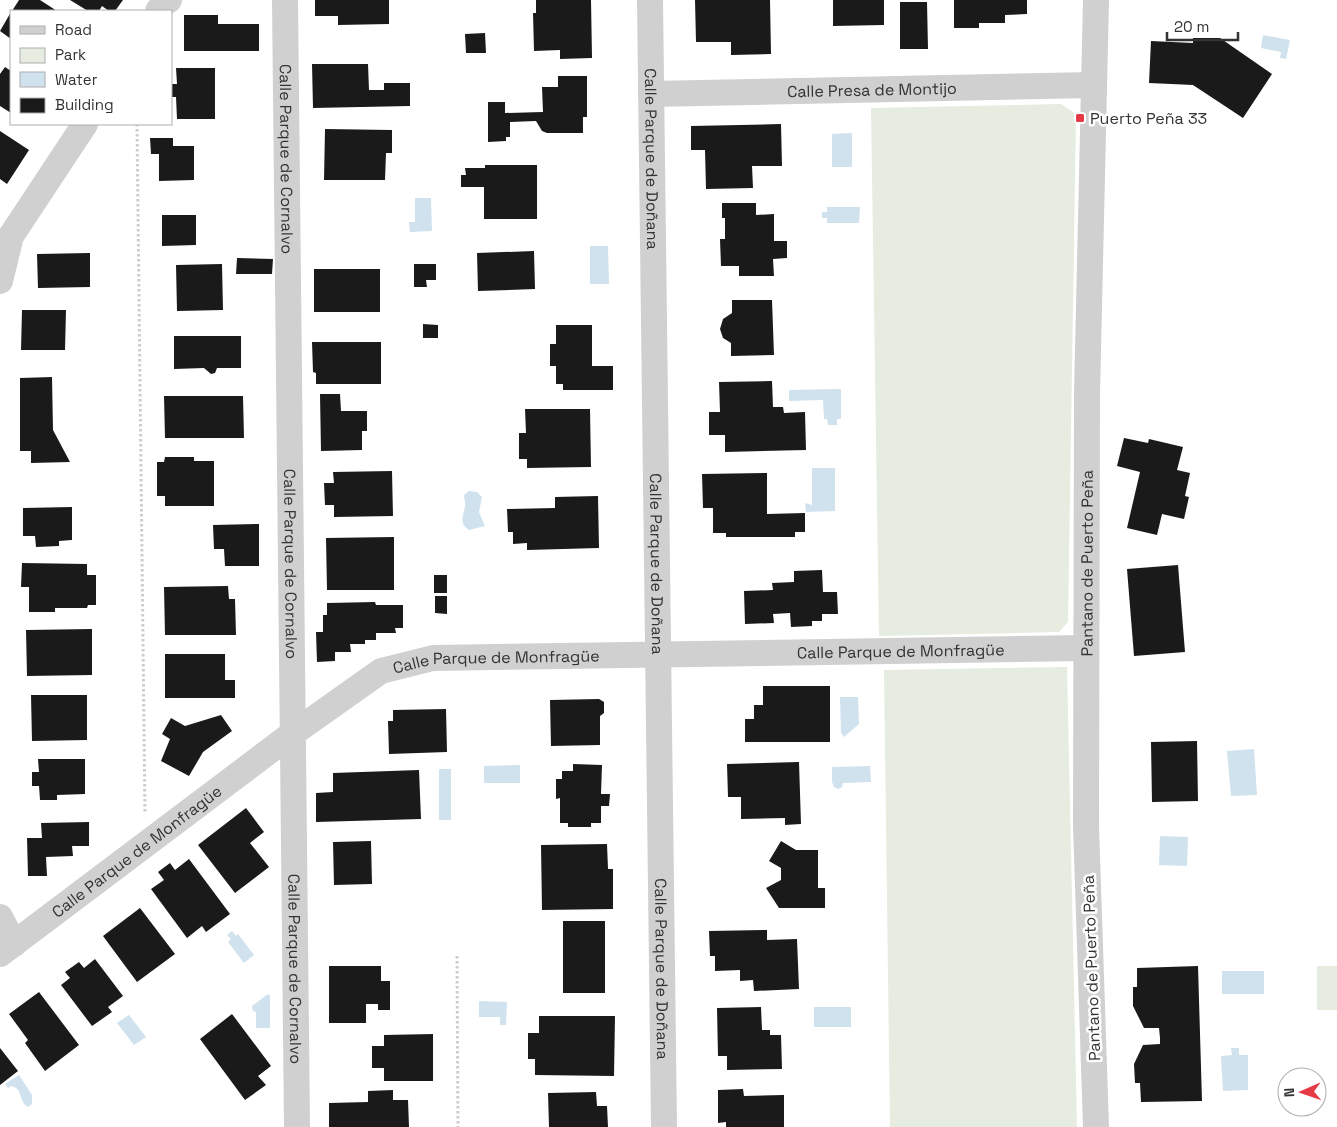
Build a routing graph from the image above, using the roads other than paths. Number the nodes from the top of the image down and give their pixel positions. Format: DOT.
graph roads {
  1 [pos="169,0"];
  2 [pos="285,0"];
  3 [pos="650,0"];
  4 [pos="1096,0"];
  5 [pos="159,10"];
  6 [pos="1094,85"];
  7 [pos="651,94"];
  8 [pos="84,125"];
  9 [pos="0,281"];
  10 [pos="1086,648"];
  11 [pos="658,654"];
  12 [pos="292,734"];
  13 [pos="0,917"];
  14 [pos="7,949"];
  15 [pos="297,1127"];
  16 [pos="664,1127"];
  17 [pos="1096,1127"];
  1 -- 5 [label="street"];
  2 -- 12 [label="street, Calle Parque de Cornalvo"];
  3 -- 7 [label="street, Calle Parque de Doñana"];
  4 -- 6 [label="street, Pantano de Puerto Peña"];
  6 -- 7 [label="street, Calle Presa de Montijo"];
  6 -- 10 [label="street, Pantano de Puerto Peña"];
  7 -- 11 [label="street, Calle Parque de Doñana"];
  8 -- 9 [label="street"];
  10 -- 11 [label="street, Calle Parque de Monfragüe"];
  10 -- 17 [label="street, Pantano de Puerto Peña"];
  11 -- 12 [label="street, Calle Parque de Monfragüe"];
  11 -- 16 [label="street, Calle Parque de Doñana"];
  12 -- 14 [label="street, Calle Parque de Monfragüe"];
  12 -- 15 [label="street, Calle Parque de Cornalvo"];
  13 -- 14 [label="street"];
}
